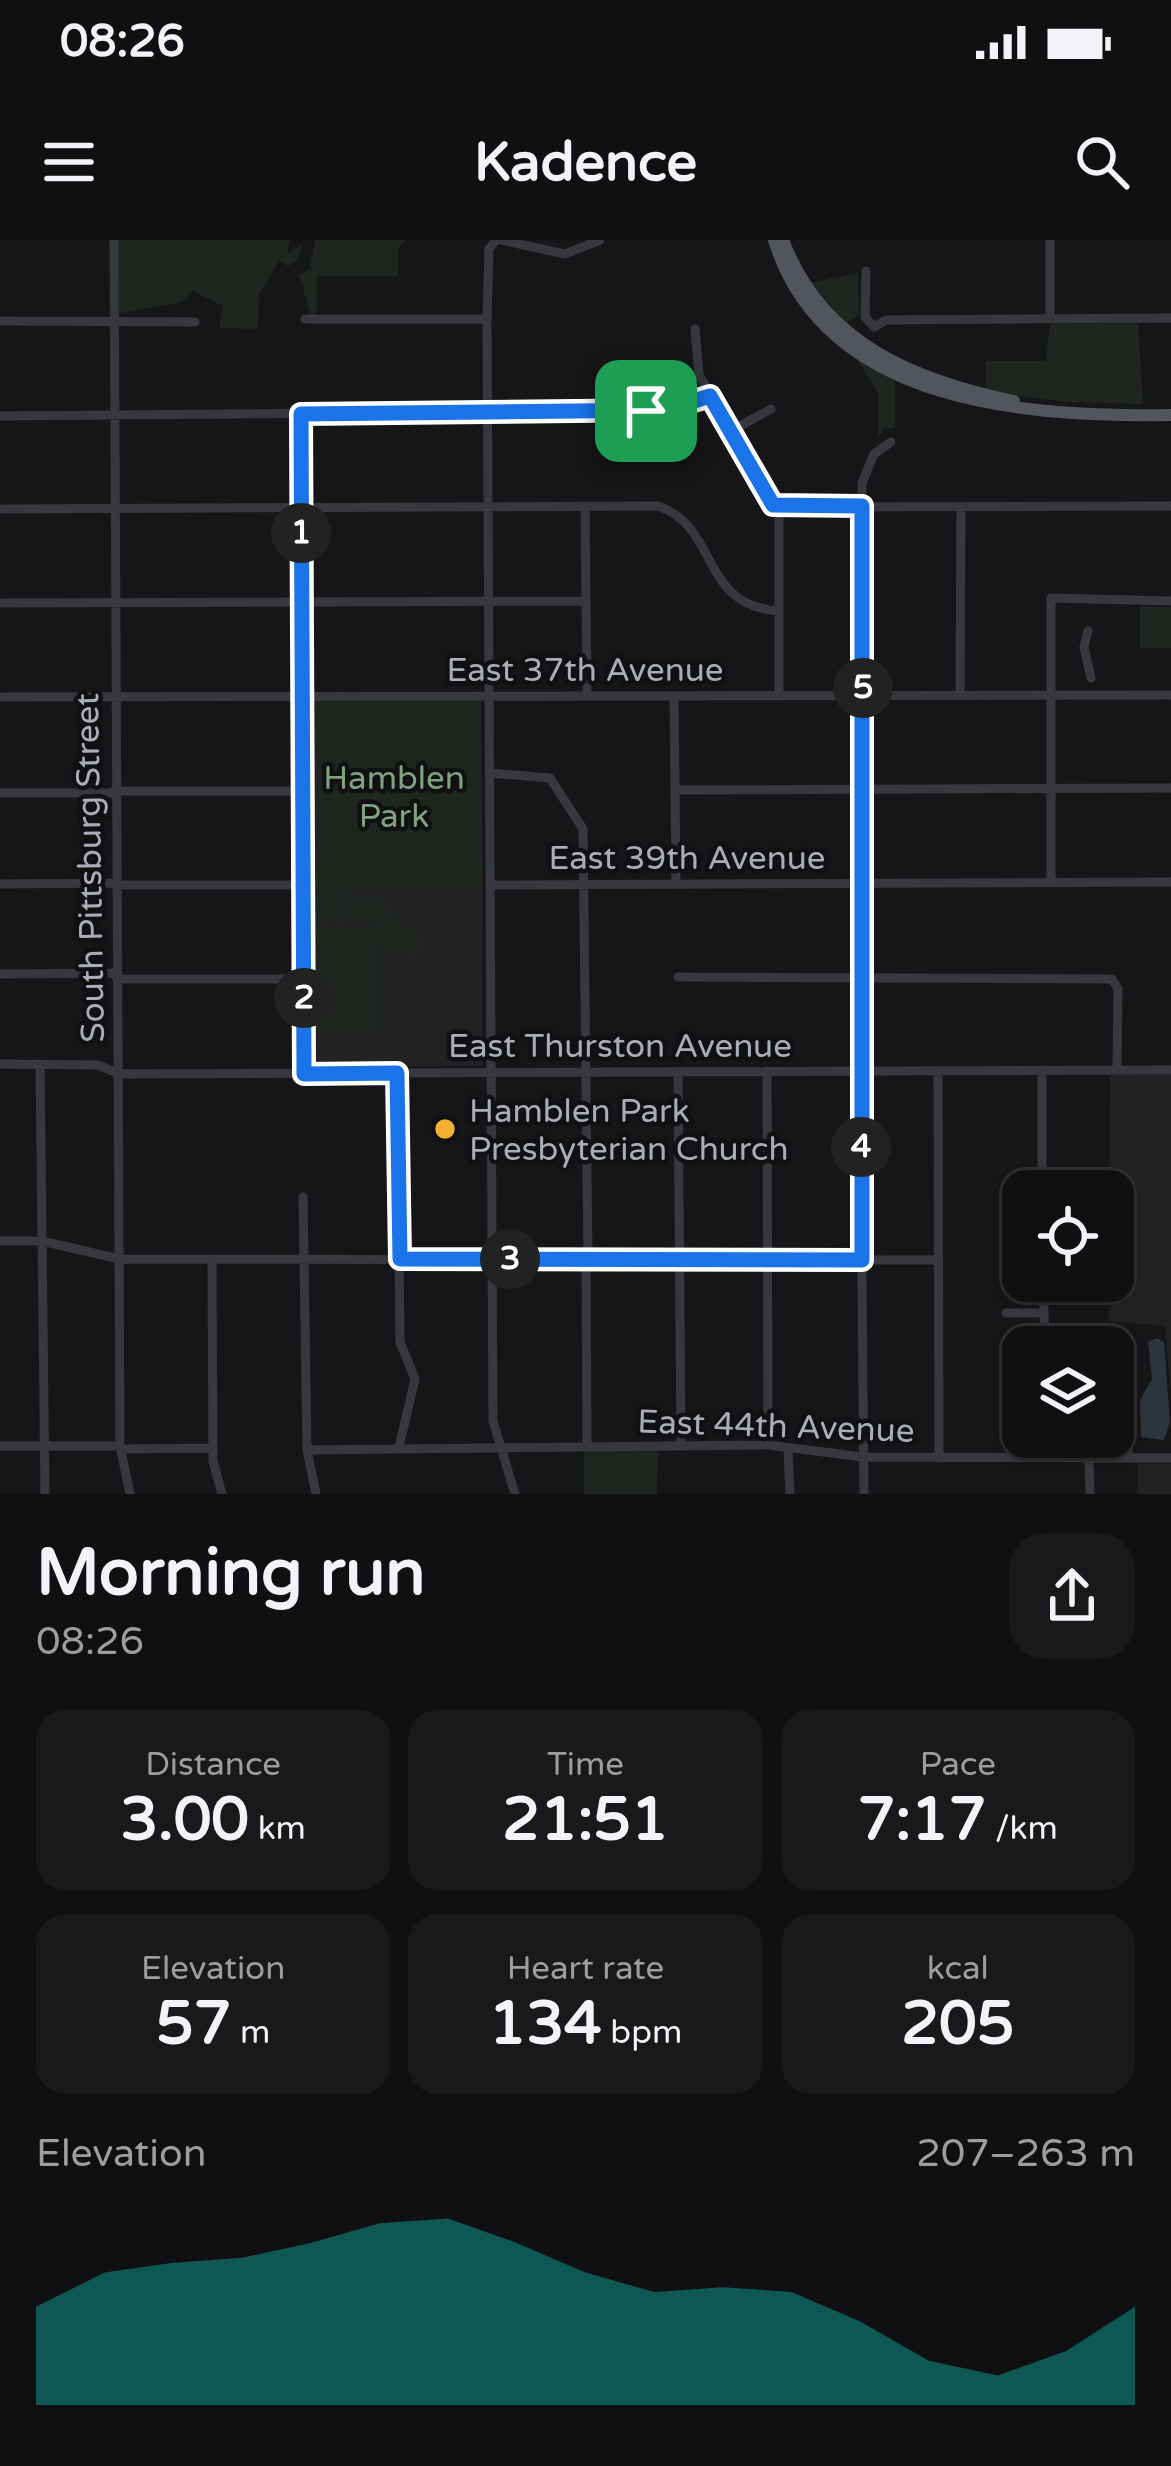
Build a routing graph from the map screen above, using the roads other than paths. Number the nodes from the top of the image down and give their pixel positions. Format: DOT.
graph roads {
  1 [pos="114,240"];
  2 [pos="496,240"];
  3 [pos="600,240"];
  4 [pos="778,240"];
  5 [pos="1050,240"];
  6 [pos="866,271"];
  7 [pos="1171,318"];
  8 [pos="487,319"];
  9 [pos="1050,319"];
  10 [pos="305,320"];
  11 [pos="0,321"];
  12 [pos="114,321"];
  13 [pos="195,322"];
  14 [pos="695,329"];
  15 [pos="710,396"];
  16 [pos="771,409"];
  17 [pos="1171,411"];
  18 [pos="488,412"];
  19 [pos="301,414"];
  20 [pos="116,415"];
  21 [pos="0,416"];
  22 [pos="731,431"];
  23 [pos="890,442"];
  24 [pos="584,506"];
  25 [pos="862,506"];
  26 [pos="1171,506"];
  27 [pos="114,508"];
  28 [pos="488,508"];
  29 [pos="779,508"];
  30 [pos="961,508"];
  31 [pos="0,509"];
  32 [pos="302,509"];
  33 [pos="113,601"];
  34 [pos="1171,601"];
  35 [pos="301,602"];
  36 [pos="488,602"];
  37 [pos="586,602"];
  38 [pos="0,603"];
  39 [pos="779,611"];
  40 [pos="1088,631"];
  41 [pos="779,695"];
  42 [pos="863,695"];
  43 [pos="960,695"];
  44 [pos="1051,695"];
  45 [pos="1092,695"];
  46 [pos="1171,695"];
  47 [pos="301,696"];
  48 [pos="489,696"];
  49 [pos="587,696"];
  50 [pos="674,696"];
  51 [pos="0,698"];
  52 [pos="113,698"];
  53 [pos="489,773"];
  54 [pos="863,788"];
  55 [pos="1051,788"];
  56 [pos="1171,788"];
  57 [pos="675,790"];
  58 [pos="302,791"];
  59 [pos="114,792"];
  60 [pos="0,794"];
  61 [pos="1051,881"];
  62 [pos="1171,882"];
  63 [pos="0,884"];
  64 [pos="115,884"];
  65 [pos="676,884"];
  66 [pos="865,884"];
  67 [pos="303,885"];
  68 [pos="490,885"];
  69 [pos="588,885"];
  70 [pos="0,974"];
  71 [pos="117,976"];
  72 [pos="678,977"];
  73 [pos="865,978"];
  74 [pos="303,979"];
  75 [pos="0,1064"];
  76 [pos="40,1064"];
  77 [pos="1042,1070"];
  78 [pos="1117,1070"];
  79 [pos="1171,1070"];
  80 [pos="767,1071"];
  81 [pos="863,1071"];
  82 [pos="938,1071"];
  83 [pos="491,1072"];
  84 [pos="589,1072"];
  85 [pos="678,1072"];
  86 [pos="397,1073"];
  87 [pos="119,1074"];
  88 [pos="304,1074"];
  89 [pos="1042,1170"];
  90 [pos="303,1197"];
  91 [pos="0,1241"];
  92 [pos="42,1241"];
  93 [pos="119,1259"];
  94 [pos="400,1259"];
  95 [pos="493,1259"];
  96 [pos="212,1260"];
  97 [pos="306,1260"];
  98 [pos="587,1260"];
  99 [pos="679,1260"];
  100 [pos="768,1260"];
  101 [pos="862,1260"];
  102 [pos="938,1260"];
  103 [pos="1043,1302"];
  104 [pos="1006,1313"];
  105 [pos="1044,1313"];
  106 [pos="1044,1326"];
  107 [pos="0,1445"];
  108 [pos="43,1445"];
  109 [pos="769,1445"];
  110 [pos="681,1446"];
  111 [pos="121,1447"];
  112 [pos="587,1447"];
  113 [pos="213,1448"];
  114 [pos="399,1448"];
  115 [pos="499,1449"];
  116 [pos="788,1449"];
  117 [pos="308,1450"];
  118 [pos="863,1457"];
  119 [pos="939,1458"];
  120 [pos="1002,1458"];
  121 [pos="1089,1458"];
  122 [pos="1134,1458"];
  123 [pos="1171,1458"];
  124 [pos="45,1494"];
  125 [pos="130,1494"];
  126 [pos="222,1494"];
  127 [pos="316,1494"];
  128 [pos="515,1494"];
  129 [pos="790,1494"];
  130 [pos="864,1494"];
  131 [pos="1090,1494"];
  1 -- 12 [label="street, South Pittsburg Street"];
  2 -- 3 [label="street"];
  2 -- 8 [label="street"];
  4 -- 17 [label="main road"];
  5 -- 9 [label="street"];
  6 -- 9 [label="street"];
  7 -- 9 [label="street"];
  8 -- 10 [label="street"];
  8 -- 18 [label="street"];
  11 -- 12 [label="street"];
  12 -- 13 [label="street"];
  12 -- 20 [label="street, South Pittsburg Street"];
  14 -- 15 [label="street"];
  15 -- 18 [label="street"];
  15 -- 22 [label="street"];
  16 -- 22 [label="street"];
  18 -- 19 [label="street"];
  18 -- 28 [label="street"];
  19 -- 20 [label="street"];
  19 -- 32 [label="street"];
  20 -- 21 [label="street"];
  20 -- 27 [label="street, South Pittsburg Street"];
  22 -- 29 [label="street"];
  23 -- 25 [label="street"];
  24 -- 28 [label="street"];
  24 -- 37 [label="street"];
  24 -- 39 [label="street"];
  25 -- 29 [label="street"];
  25 -- 30 [label="street"];
  25 -- 42 [label="street"];
  26 -- 30 [label="street"];
  27 -- 31 [label="street"];
  27 -- 32 [label="street"];
  27 -- 33 [label="street, South Pittsburg Street"];
  28 -- 32 [label="street"];
  28 -- 36 [label="street"];
  29 -- 39 [label="street"];
  30 -- 43 [label="street"];
  32 -- 35 [label="street"];
  33 -- 35 [label="street"];
  33 -- 38 [label="street"];
  33 -- 52 [label="street, South Pittsburg Street"];
  34 -- 44 [label="street"];
  35 -- 36 [label="street"];
  35 -- 47 [label="street"];
  36 -- 37 [label="street"];
  36 -- 48 [label="street"];
  37 -- 49 [label="street"];
  39 -- 41 [label="street"];
  40 -- 45 [label="street"];
  41 -- 42 [label="street, East 37th Avenue"];
  41 -- 50 [label="street, East 37th Avenue"];
  42 -- 43 [label="street, East 37th Avenue"];
  42 -- 54 [label="street"];
  43 -- 44 [label="street, East 37th Avenue"];
  44 -- 45 [label="street, East 37th Avenue"];
  44 -- 55 [label="street"];
  45 -- 46 [label="street, East 37th Avenue"];
  47 -- 48 [label="street, East 37th Avenue"];
  47 -- 52 [label="street, East 37th Avenue"];
  47 -- 58 [label="street"];
  48 -- 49 [label="street, East 37th Avenue"];
  48 -- 53 [label="street"];
  49 -- 50 [label="street, East 37th Avenue"];
  50 -- 57 [label="street"];
  51 -- 52 [label="street, East 37th Avenue"];
  52 -- 59 [label="street, South Pittsburg Street"];
  53 -- 68 [label="street"];
  53 -- 69 [label="street"];
  54 -- 55 [label="street"];
  54 -- 57 [label="street"];
  54 -- 66 [label="street"];
  55 -- 56 [label="street"];
  55 -- 61 [label="street"];
  57 -- 65 [label="street"];
  58 -- 59 [label="street"];
  58 -- 67 [label="street"];
  59 -- 60 [label="street"];
  59 -- 64 [label="street, South Pittsburg Street"];
  61 -- 62 [label="street, East 39th Avenue"];
  61 -- 66 [label="street, East 39th Avenue"];
  63 -- 64 [label="street"];
  64 -- 67 [label="street"];
  64 -- 71 [label="street, South Pittsburg Street"];
  65 -- 66 [label="street, East 39th Avenue"];
  65 -- 69 [label="street, East 39th Avenue"];
  66 -- 73 [label="street"];
  67 -- 74 [label="street"];
  68 -- 69 [label="street, East 39th Avenue"];
  68 -- 83 [label="street"];
  69 -- 84 [label="street"];
  70 -- 71 [label="street"];
  71 -- 74 [label="street"];
  71 -- 87 [label="street, South Pittsburg Street"];
  72 -- 73 [label="street"];
  73 -- 78 [label="street"];
  73 -- 81 [label="street"];
  74 -- 88 [label="street"];
  75 -- 76 [label="street, East Thurston Avenue"];
  76 -- 87 [label="street, East Thurston Avenue"];
  76 -- 92 [label="street"];
  77 -- 78 [label="street, East Thurston Avenue"];
  77 -- 82 [label="street, East Thurston Avenue"];
  77 -- 89 [label="street"];
  78 -- 79 [label="street, East Thurston Avenue"];
  80 -- 81 [label="street, East Thurston Avenue"];
  80 -- 85 [label="street, East Thurston Avenue"];
  80 -- 100 [label="street"];
  81 -- 82 [label="street, East Thurston Avenue"];
  81 -- 101 [label="street"];
  82 -- 102 [label="street"];
  83 -- 84 [label="street, East Thurston Avenue"];
  83 -- 86 [label="street, East Thurston Avenue"];
  83 -- 95 [label="street"];
  84 -- 85 [label="street, East Thurston Avenue"];
  84 -- 98 [label="street"];
  85 -- 99 [label="street"];
  86 -- 88 [label="street, East Thurston Avenue"];
  86 -- 94 [label="street"];
  87 -- 88 [label="street, East Thurston Avenue"];
  87 -- 93 [label="street, South Pittsburg Street"];
  90 -- 97 [label="street"];
  91 -- 92 [label="street"];
  92 -- 93 [label="street"];
  92 -- 108 [label="street"];
  93 -- 96 [label="street"];
  93 -- 111 [label="street, South Pittsburg Street"];
  94 -- 95 [label="street"];
  94 -- 97 [label="street"];
  94 -- 114 [label="street"];
  95 -- 98 [label="street"];
  95 -- 115 [label="street"];
  96 -- 97 [label="street"];
  96 -- 113 [label="street"];
  97 -- 117 [label="street"];
  98 -- 99 [label="street"];
  98 -- 112 [label="street"];
  99 -- 100 [label="street"];
  99 -- 110 [label="street"];
  100 -- 101 [label="street"];
  100 -- 109 [label="street"];
  101 -- 102 [label="street"];
  101 -- 118 [label="street"];
  102 -- 119 [label="street"];
  103 -- 105 [label="street"];
  104 -- 105 [label="street"];
  105 -- 106 [label="street"];
  107 -- 108 [label="street"];
  108 -- 111 [label="street"];
  108 -- 124 [label="street"];
  109 -- 110 [label="street, East 44th Avenue"];
  109 -- 116 [label="street, East 44th Avenue"];
  110 -- 112 [label="street, East 44th Avenue"];
  111 -- 113 [label="street"];
  111 -- 125 [label="street, South Pittsburg Street"];
  112 -- 115 [label="street, East 44th Avenue"];
  113 -- 126 [label="street"];
  114 -- 115 [label="street, East 44th Avenue"];
  114 -- 117 [label="street, East 44th Avenue"];
  115 -- 128 [label="street"];
  116 -- 118 [label="street, East 44th Avenue"];
  116 -- 129 [label="street"];
  117 -- 127 [label="street"];
  118 -- 119 [label="street, East 44th Avenue"];
  118 -- 130 [label="street"];
  119 -- 120 [label="street, East 44th Avenue"];
  121 -- 131 [label="street"];
  122 -- 123 [label="street, East 44th Avenue"];
}
